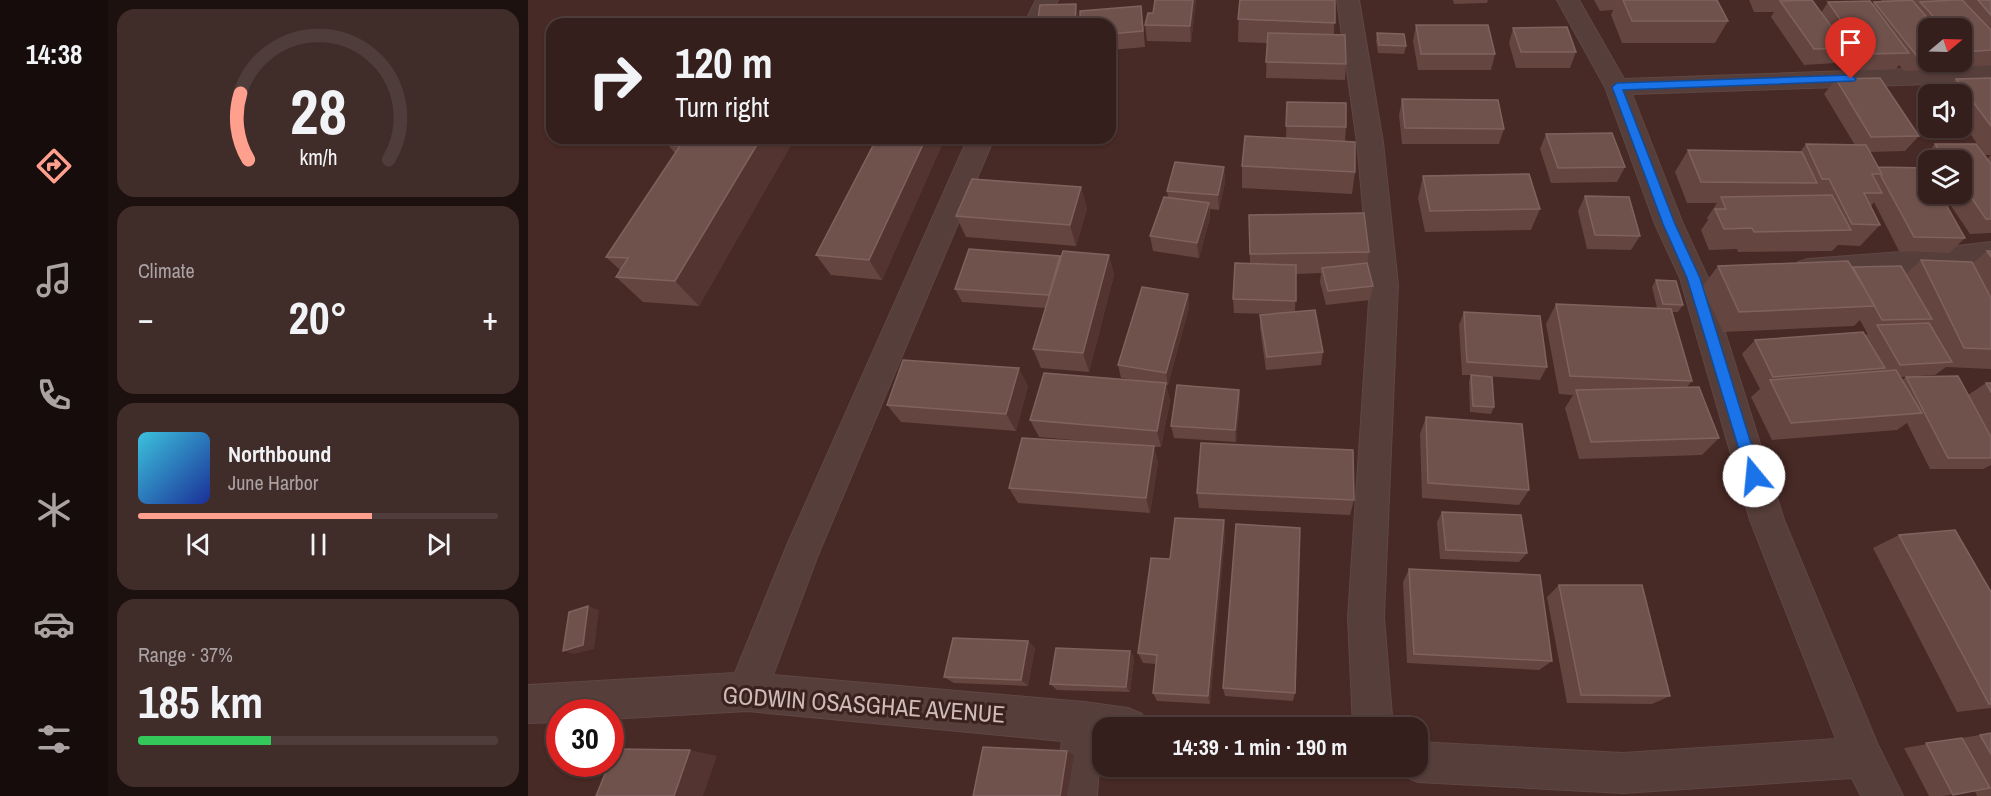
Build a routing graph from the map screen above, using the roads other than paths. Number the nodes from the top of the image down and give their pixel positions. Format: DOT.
graph roads {
  1 [pos="1047,0"];
  2 [pos="1348,0"];
  3 [pos="1568,0"];
  4 [pos="1038,18"];
  5 [pos="1991,74"];
  6 [pos="1617,87"];
  7 [pos="978,144"];
  8 [pos="1991,253"];
  9 [pos="1787,271"];
  10 [pos="747,692"];
  11 [pos="528,704"];
  12 [pos="1372,717"];
  13 [pos="1084,722"];
  14 [pos="1092,723"];
  15 [pos="1863,757"];
  16 [pos="1428,763"];
  17 [pos="1076,796"];
  18 [pos="1882,796"];
  1 -- 4 [label="street"];
  2 -- 12 [label="street"];
  3 -- 6 [label="street"];
  5 -- 6 [label="street"];
  6 -- 15 [label="street"];
  7 -- 10 [label="street"];
  8 -- 9 [label="street"];
  10 -- 11 [label="street, GODWIN OSASGHAE AVENUE"];
  10 -- 13 [label="street, GODWIN OSASGHAE AVENUE"];
  13 -- 14 [label="street, GODWIN OSASGHAE AVENUE"];
  13 -- 17 [label="street"];
  15 -- 16 [label="street"];
  15 -- 18 [label="street"];
}
